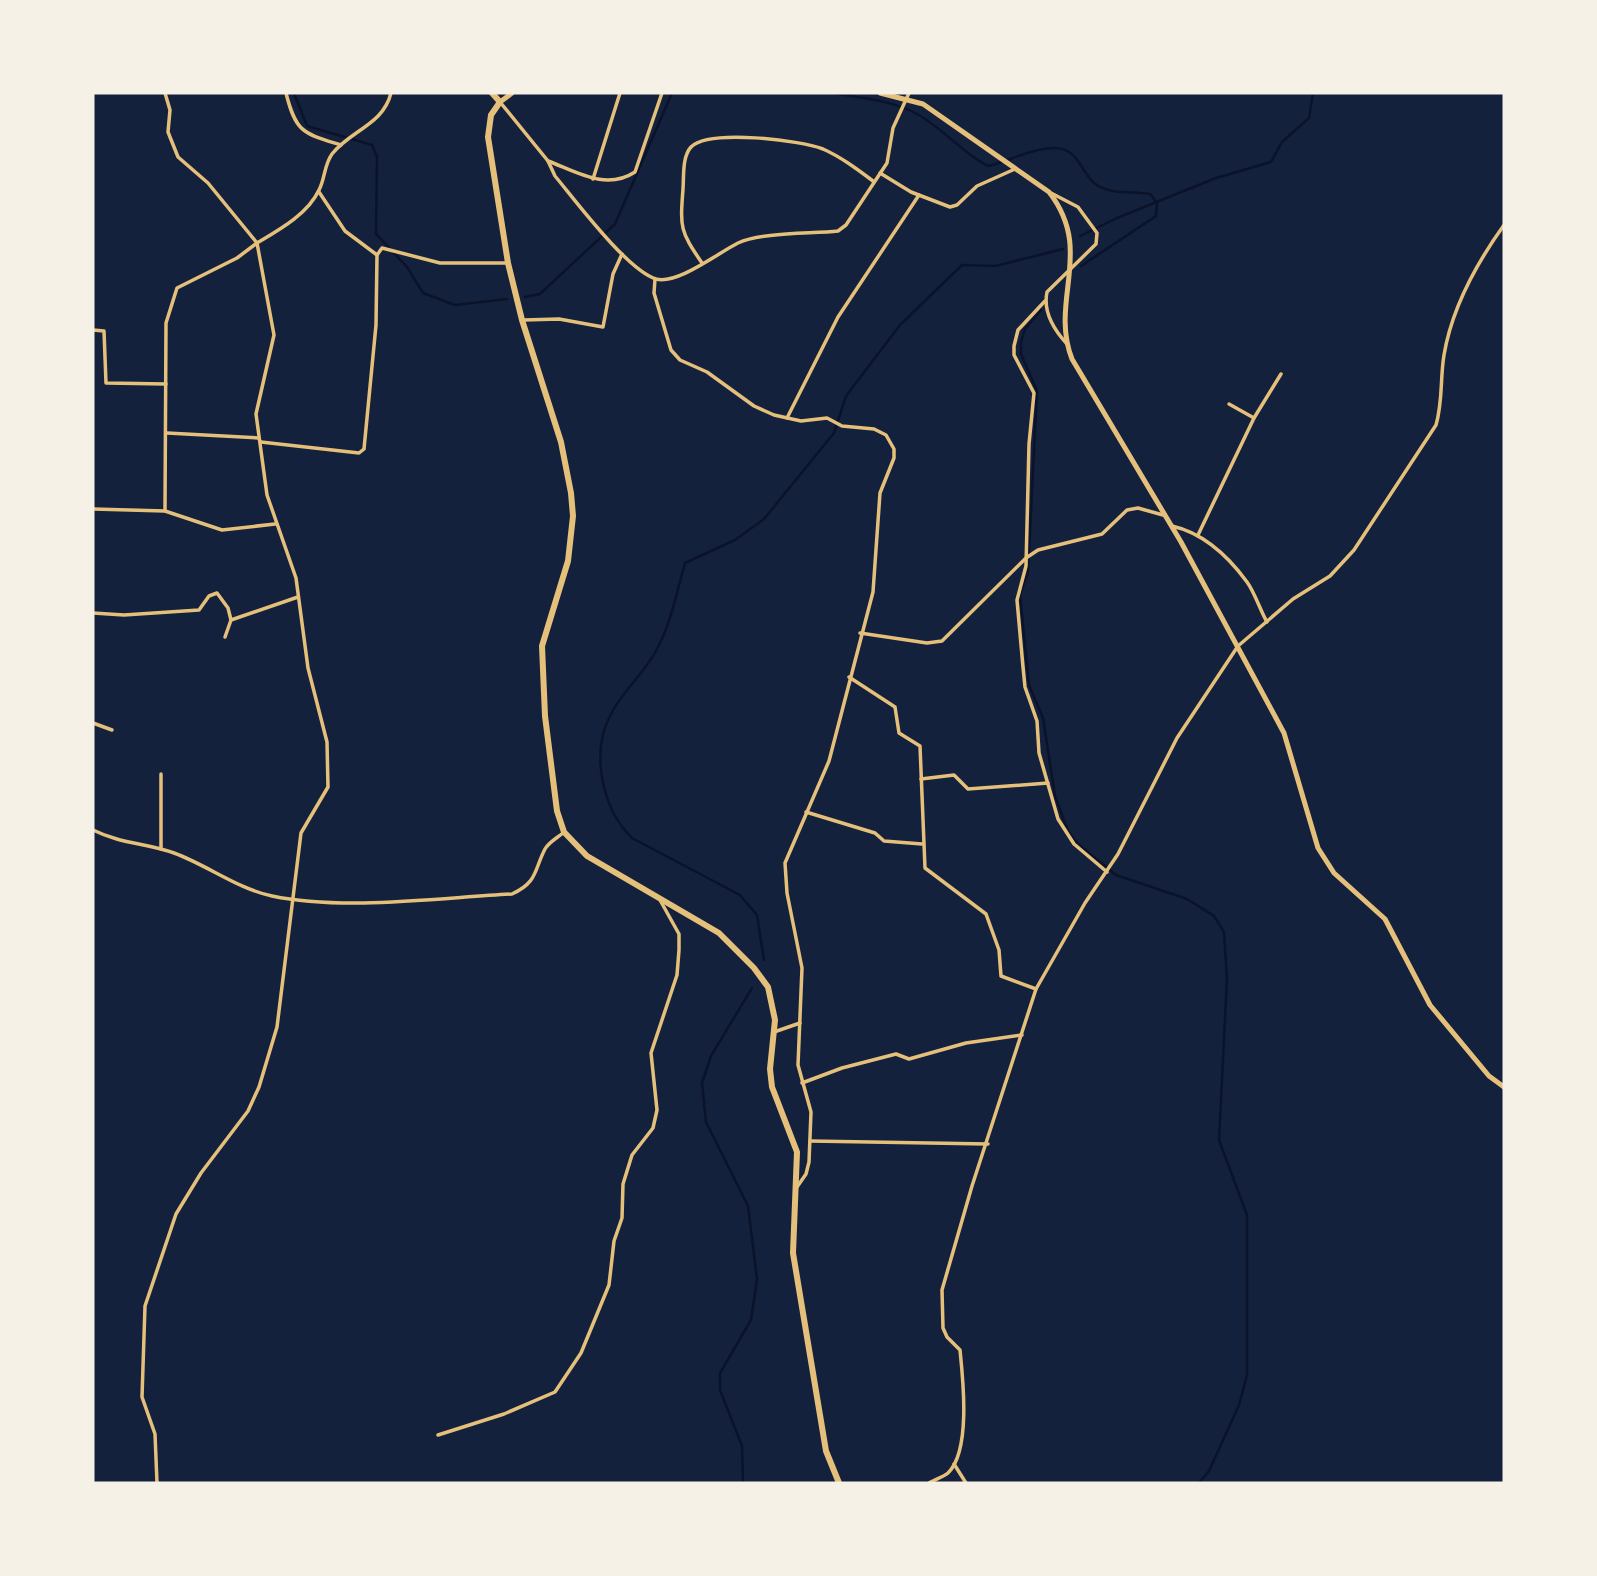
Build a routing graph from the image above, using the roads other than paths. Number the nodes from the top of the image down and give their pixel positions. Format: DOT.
graph roads {
  1 [pos="165,93"];
  2 [pos="286,93"];
  3 [pos="391,93"];
  4 [pos="492,93"];
  5 [pos="512,93"];
  6 [pos="620,93"];
  7 [pos="662,93"];
  8 [pos="880,93"];
  9 [pos="907,97"];
  10 [pos="500,102"];
  11 [pos="341,145"];
  12 [pos="548,161"];
  13 [pos="1013,167"];
  14 [pos="880,173"];
  15 [pos="593,179"];
  16 [pos="873,181"];
  17 [pos="318,192"];
  18 [pos="1049,192"];
  19 [pos="919,195"];
  20 [pos="1504,225"];
  21 [pos="257,243"];
  22 [pos="622,254"];
  23 [pos="377,255"];
  24 [pos="508,263"];
  25 [pos="702,263"];
  26 [pos="1071,266"];
  27 [pos="655,279"];
  28 [pos="1045,301"];
  29 [pos="522,320"];
  30 [pos="93,330"];
  31 [pos="1067,344"];
  32 [pos="1281,374"];
  33 [pos="166,384"];
  34 [pos="1230,404"];
  35 [pos="787,418"];
  36 [pos="1254,418"];
  37 [pos="167,433"];
  38 [pos="260,440"];
  39 [pos="93,509"];
  40 [pos="165,511"];
  41 [pos="1163,515"];
  42 [pos="275,524"];
  43 [pos="1170,526"];
  44 [pos="1198,535"];
  45 [pos="1026,558"];
  46 [pos="299,596"];
  47 [pos="93,613"];
  48 [pos="231,620"];
  49 [pos="1268,622"];
  50 [pos="860,633"];
  51 [pos="225,637"];
  52 [pos="1238,646"];
  53 [pos="849,677"];
  54 [pos="93,723"];
  55 [pos="112,730"];
  56 [pos="162,774"];
  57 [pos="921,779"];
  58 [pos="1048,783"];
  59 [pos="806,812"];
  60 [pos="93,830"];
  61 [pos="564,832"];
  62 [pos="922,844"];
  63 [pos="160,849"];
  64 [pos="1107,872"];
  65 [pos="291,897"];
  66 [pos="660,898"];
  67 [pos="1036,989"];
  68 [pos="800,1023"];
  69 [pos="774,1032"];
  70 [pos="1021,1035"];
  71 [pos="802,1083"];
  72 [pos="1504,1087"];
  73 [pos="810,1141"];
  74 [pos="988,1144"];
  75 [pos="797,1187"];
  76 [pos="438,1436"];
  77 [pos="954,1464"];
  78 [pos="157,1483"];
  79 [pos="839,1483"];
  80 [pos="929,1483"];
  81 [pos="966,1483"];
  1 -- 21 [label="street"];
  2 -- 11 [label="street"];
  3 -- 11 [label="street"];
  4 -- 10 [label="main road"];
  5 -- 10 [label="main road"];
  6 -- 15 [label="street"];
  7 -- 15 [label="street"];
  8 -- 9 [label="main road"];
  9 -- 13 [label="main road"];
  9 -- 14 [label="street"];
  10 -- 12 [label="street"];
  10 -- 24 [label="main road"];
  11 -- 17 [label="street"];
  12 -- 15 [label="street"];
  12 -- 22 [label="street"];
  13 -- 18 [label="main road"];
  13 -- 19 [label="street"];
  14 -- 16 [label="street"];
  14 -- 19 [label="street"];
  16 -- 25 [label="street"];
  16 -- 25 [label="street"];
  17 -- 21 [label="street"];
  17 -- 23 [label="street"];
  18 -- 26 [label="main road"];
  18 -- 26 [label="street"];
  19 -- 35 [label="street"];
  20 -- 49 [label="street"];
  21 -- 33 [label="street"];
  21 -- 38 [label="street"];
  22 -- 27 [label="street"];
  22 -- 29 [label="street"];
  23 -- 24 [label="street"];
  23 -- 38 [label="street"];
  24 -- 29 [label="main road"];
  25 -- 27 [label="street"];
  26 -- 28 [label="street"];
  26 -- 31 [label="main road"];
  27 -- 35 [label="street"];
  28 -- 31 [label="street"];
  28 -- 45 [label="street"];
  29 -- 61 [label="main road"];
  30 -- 33 [label="street"];
  31 -- 41 [label="main road"];
  32 -- 36 [label="street"];
  33 -- 37 [label="street"];
  34 -- 36 [label="street"];
  35 -- 50 [label="street"];
  36 -- 44 [label="street"];
  37 -- 38 [label="street"];
  37 -- 40 [label="street"];
  38 -- 42 [label="street"];
  39 -- 40 [label="street"];
  40 -- 42 [label="street"];
  41 -- 43 [label="main road"];
  41 -- 45 [label="street"];
  42 -- 46 [label="street"];
  43 -- 44 [label="street"];
  43 -- 52 [label="main road"];
  44 -- 49 [label="street"];
  45 -- 50 [label="street"];
  45 -- 58 [label="street"];
  46 -- 48 [label="street"];
  46 -- 65 [label="street"];
  47 -- 48 [label="street"];
  48 -- 51 [label="street"];
  49 -- 52 [label="street"];
  50 -- 53 [label="street"];
  52 -- 64 [label="street"];
  52 -- 72 [label="main road"];
  53 -- 57 [label="street"];
  53 -- 59 [label="street"];
  54 -- 55 [label="street"];
  56 -- 63 [label="street"];
  57 -- 58 [label="street"];
  57 -- 62 [label="street"];
  58 -- 64 [label="street"];
  59 -- 62 [label="street"];
  59 -- 68 [label="street"];
  60 -- 63 [label="street"];
  61 -- 65 [label="street"];
  61 -- 66 [label="main road"];
  62 -- 67 [label="street"];
  63 -- 65 [label="street"];
  64 -- 67 [label="street"];
  65 -- 78 [label="street"];
  66 -- 69 [label="main road"];
  66 -- 76 [label="street"];
  67 -- 70 [label="street"];
  68 -- 69 [label="street"];
  68 -- 71 [label="street"];
  69 -- 75 [label="main road"];
  70 -- 71 [label="street"];
  70 -- 74 [label="street"];
  71 -- 73 [label="street"];
  73 -- 74 [label="street"];
  73 -- 75 [label="street"];
  74 -- 77 [label="street"];
  75 -- 79 [label="main road"];
  77 -- 80 [label="street"];
  77 -- 81 [label="street"];
}
